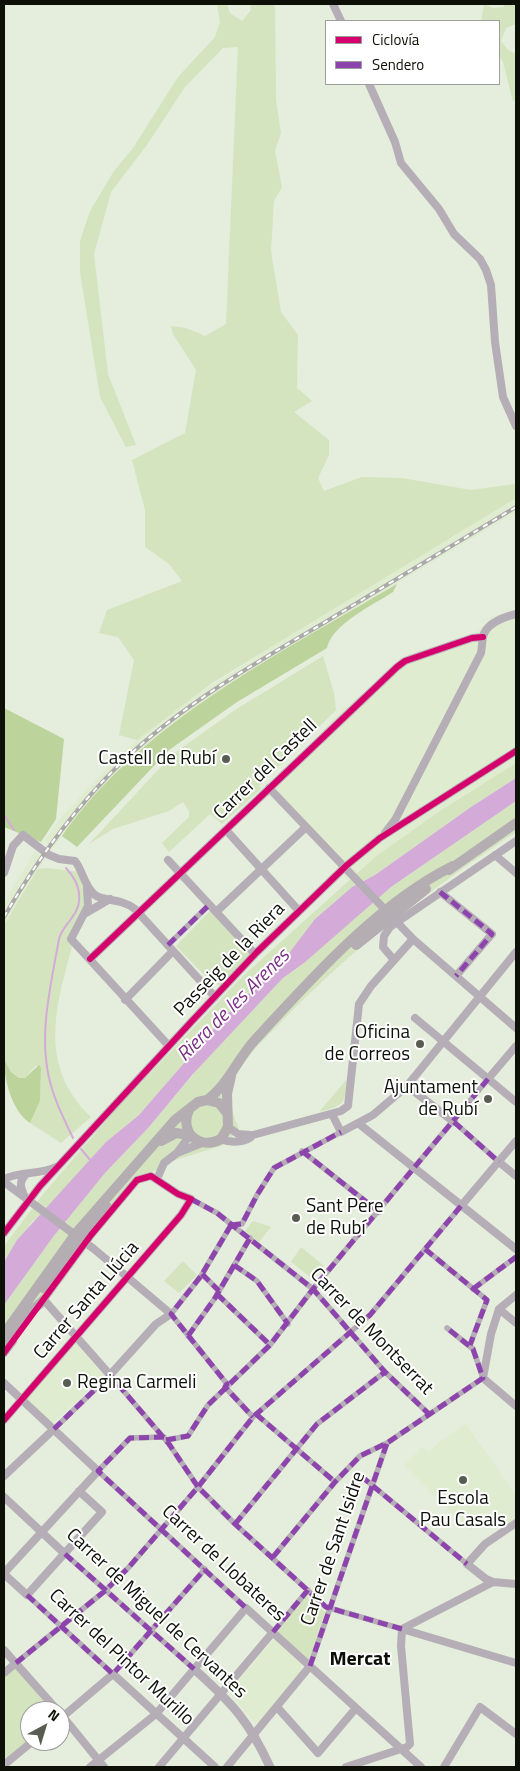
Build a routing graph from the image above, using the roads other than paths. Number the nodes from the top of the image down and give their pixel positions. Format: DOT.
graph roads {
  1 [pos="333,4"];
  2 [pos="341,20"];
  3 [pos="369,85"];
  4 [pos="516,426"];
  5 [pos="516,614"];
  6 [pos="483,637"];
  7 [pos="516,751"];
  8 [pos="269,788"];
  9 [pos="400,812"];
  10 [pos="413,818"];
  11 [pos="516,824"];
  12 [pos="306,827"];
  13 [pos="226,830"];
  14 [pos="380,838"];
  15 [pos="516,841"];
  16 [pos="495,855"];
  17 [pos="168,860"];
  18 [pos="262,870"];
  19 [pos="347,871"];
  20 [pos="4,872"];
  21 [pos="180,873"];
  22 [pos="516,873"];
  23 [pos="86,883"];
  24 [pos="440,892"];
  25 [pos="111,898"];
  26 [pos="210,905"];
  27 [pos="299,911"];
  28 [pos="216,912"];
  29 [pos="138,913"];
  30 [pos="83,917"];
  31 [pos="411,937"];
  32 [pos="170,948"];
  33 [pos="516,952"];
  34 [pos="255,954"];
  35 [pos="90,959"];
  36 [pos="394,960"];
  37 [pos="456,976"];
  38 [pos="215,997"];
  39 [pos="480,997"];
  40 [pos="125,1000"];
  41 [pos="415,1018"];
  42 [pos="516,1028"];
  43 [pos="444,1041"];
  44 [pos="169,1046"];
  45 [pos="516,1046"];
  46 [pos="233,1067"];
  47 [pos="488,1079"];
  48 [pos="407,1086"];
  49 [pos="207,1100"];
  50 [pos="516,1102"];
  51 [pos="189,1110"];
  52 [pos="227,1113"];
  53 [pos="332,1114"];
  54 [pos="454,1122"];
  55 [pos="358,1123"];
  56 [pos="228,1127"];
  57 [pos="341,1132"];
  58 [pos="190,1135"];
  59 [pos="253,1135"];
  60 [pos="221,1139"];
  61 [pos="516,1141"];
  62 [pos="158,1142"];
  63 [pos="202,1143"];
  64 [pos="302,1151"];
  65 [pos="177,1153"];
  66 [pos="499,1162"];
  67 [pos="60,1165"];
  68 [pos="414,1168"];
  69 [pos="26,1174"];
  70 [pos="516,1176"];
  71 [pos="156,1179"];
  72 [pos="4,1180"];
  73 [pos="24,1195"];
  74 [pos="191,1199"];
  75 [pos="462,1206"];
  76 [pos="379,1212"];
  77 [pos="231,1225"];
  78 [pos="4,1233"];
  79 [pos="250,1238"];
  80 [pos="516,1249"];
  81 [pos="426,1250"];
  82 [pos="516,1257"];
  83 [pos="234,1265"];
  84 [pos="202,1274"];
  85 [pos="127,1277"];
  86 [pos="313,1289"];
  87 [pos="473,1289"];
  88 [pos="218,1292"];
  89 [pos="516,1295"];
  90 [pos="44,1300"];
  91 [pos="499,1309"];
  92 [pos="171,1314"];
  93 [pos="516,1323"];
  94 [pos="288,1324"];
  95 [pos="447,1328"];
  96 [pos="349,1333"];
  97 [pos="4,1334"];
  98 [pos="77,1336"];
  99 [pos="188,1336"];
  100 [pos="4,1345"];
  101 [pos="270,1345"];
  102 [pos="470,1345"];
  103 [pos="4,1353"];
  104 [pos="385,1372"];
  105 [pos="110,1375"];
  106 [pos="483,1378"];
  107 [pos="4,1383"];
  108 [pos="225,1387"];
  109 [pos="22,1400"];
  110 [pos="516,1406"];
  111 [pos="429,1414"];
  112 [pos="255,1416"];
  113 [pos="4,1420"];
  114 [pos="54,1430"];
  115 [pos="165,1439"];
  116 [pos="387,1443"];
  117 [pos="296,1449"];
  118 [pos="98,1471"];
  119 [pos="4,1476"];
  120 [pos="361,1476"];
  121 [pos="335,1482"];
  122 [pos="371,1486"];
  123 [pos="198,1487"];
  124 [pos="79,1491"];
  125 [pos="4,1497"];
  126 [pos="516,1523"];
  127 [pos="235,1524"];
  128 [pos="162,1529"];
  129 [pos="42,1531"];
  130 [pos="65,1554"];
  131 [pos="273,1557"];
  132 [pos="467,1564"];
  133 [pos="205,1568"];
  134 [pos="4,1573"];
  135 [pos="493,1582"];
  136 [pos="516,1584"];
  137 [pos="106,1590"];
  138 [pos="308,1590"];
  139 [pos="28,1595"];
  140 [pos="246,1608"];
  141 [pos="330,1608"];
  142 [pos="61,1626"];
  143 [pos="402,1629"];
  144 [pos="151,1630"];
  145 [pos="273,1632"];
  146 [pos="4,1650"];
  147 [pos="16,1663"];
  148 [pos="516,1663"];
  149 [pos="310,1666"];
  150 [pos="194,1669"];
  151 [pos="4,1674"];
  152 [pos="113,1674"];
  153 [pos="222,1694"];
  154 [pos="48,1701"];
  155 [pos="70,1707"];
  156 [pos="277,1707"];
  157 [pos="356,1708"];
  158 [pos="156,1714"];
  159 [pos="70,1727"];
  160 [pos="255,1734"];
  161 [pos="516,1734"];
  162 [pos="183,1738"];
  163 [pos="400,1749"];
  164 [pos="23,1751"];
  165 [pos="98,1760"];
  166 [pos="9,1764"];
  167 [pos="90,1767"];
  168 [pos="104,1767"];
  169 [pos="159,1767"];
  170 [pos="215,1767"];
  171 [pos="227,1767"];
  172 [pos="270,1767"];
  173 [pos="346,1767"];
  174 [pos="420,1767"];
  175 [pos="444,1767"];
  1 -- 2 [label="street"];
  3 -- 4 [label="street"];
  5 -- 6 [label="street"];
  6 -- 8 [label="street, Carrer del Castell"];
  6 -- 9 [label="street"];
  7 -- 10 [label="street, Passeig de la Riera"];
  8 -- 12 [label="street"];
  8 -- 13 [label="street, Carrer del Castell"];
  9 -- 10 [label="street"];
  9 -- 14 [label="street"];
  10 -- 14 [label="street, Passeig de la Riera"];
  11 -- 46 [label="main road"];
  12 -- 18 [label="street"];
  12 -- 19 [label="street"];
  13 -- 18 [label="street"];
  13 -- 21 [label="street, Carrer del Castell"];
  14 -- 19 [label="street, Passeig de la Riera"];
  15 -- 16 [label="street"];
  16 -- 22 [label="street"];
  16 -- 24 [label="street"];
  17 -- 21 [label="street"];
  18 -- 27 [label="street"];
  18 -- 28 [label="street"];
  19 -- 27 [label="street, Passeig de la Riera"];
  19 -- 31 [label="street"];
  20 -- 23 [label="street"];
  21 -- 26 [label="street"];
  21 -- 29 [label="street, Carrer del Castell"];
  23 -- 25 [label="street"];
  23 -- 30 [label="street"];
  24 -- 36 [label="street"];
  24 -- 37 [label="street"];
  25 -- 29 [label="street"];
  25 -- 30 [label="street"];
  26 -- 28 [label="street"];
  26 -- 32 [label="street"];
  27 -- 34 [label="street, Passeig de la Riera"];
  28 -- 34 [label="street"];
  29 -- 32 [label="street"];
  29 -- 35 [label="street, Carrer del Castell"];
  30 -- 35 [label="street"];
  31 -- 36 [label="street"];
  31 -- 37 [label="street"];
  32 -- 38 [label="street"];
  32 -- 40 [label="street"];
  33 -- 39 [label="street"];
  34 -- 38 [label="street, Passeig de la Riera"];
  35 -- 40 [label="street"];
  36 -- 53 [label="street"];
  37 -- 39 [label="street"];
  38 -- 44 [label="street, Passeig de la Riera"];
  39 -- 42 [label="street"];
  39 -- 43 [label="street"];
  40 -- 44 [label="street"];
  41 -- 43 [label="street"];
  43 -- 47 [label="street"];
  43 -- 48 [label="street"];
  44 -- 67 [label="street, Passeig de la Riera"];
  45 -- 47 [label="street"];
  46 -- 49 [label="main road"];
  46 -- 52 [label="main road"];
  47 -- 50 [label="street"];
  47 -- 54 [label="street"];
  48 -- 54 [label="street"];
  48 -- 55 [label="street"];
  49 -- 51 [label="main road"];
  49 -- 52 [label="main road"];
  51 -- 58 [label="main road"];
  51 -- 62 [label="main road"];
  52 -- 56 [label="main road"];
  53 -- 57 [label="street"];
  53 -- 59 [label="street"];
  54 -- 66 [label="street"];
  54 -- 68 [label="street"];
  55 -- 57 [label="street"];
  55 -- 68 [label="street"];
  56 -- 59 [label="street"];
  56 -- 60 [label="main road"];
  57 -- 64 [label="street"];
  58 -- 62 [label="main road"];
  58 -- 63 [label="main road"];
  58 -- 65 [label="street"];
  59 -- 60 [label="street"];
  60 -- 63 [label="main road"];
  61 -- 66 [label="street"];
  62 -- 97 [label="main road"];
  63 -- 65 [label="street"];
  64 -- 76 [label="street"];
  64 -- 77 [label="street"];
  65 -- 71 [label="street"];
  66 -- 70 [label="street"];
  66 -- 75 [label="street"];
  67 -- 69 [label="street"];
  67 -- 78 [label="street, Passeig de la Riera"];
  68 -- 75 [label="street"];
  68 -- 76 [label="street"];
  69 -- 72 [label="street"];
  69 -- 73 [label="street"];
  71 -- 74 [label="street"];
  71 -- 90 [label="street"];
  72 -- 73 [label="street"];
  73 -- 85 [label="street"];
  74 -- 77 [label="street, Carrer de Montserrat"];
  74 -- 85 [label="street, Carrer Santa Llúcia"];
  75 -- 80 [label="street"];
  75 -- 81 [label="street"];
  76 -- 86 [label="street"];
  77 -- 79 [label="street, Carrer de Montserrat"];
  77 -- 84 [label="street"];
  79 -- 83 [label="street"];
  79 -- 86 [label="street, Carrer de Montserrat"];
  81 -- 87 [label="street"];
  81 -- 96 [label="street"];
  82 -- 87 [label="street"];
  83 -- 88 [label="street"];
  83 -- 94 [label="street"];
  84 -- 88 [label="street"];
  84 -- 92 [label="street"];
  85 -- 92 [label="street"];
  85 -- 98 [label="street, Carrer Santa Llúcia"];
  86 -- 94 [label="street"];
  86 -- 96 [label="street, Carrer de Montserrat"];
  87 -- 102 [label="street"];
  88 -- 99 [label="street"];
  88 -- 101 [label="street"];
  89 -- 91 [label="street"];
  90 -- 98 [label="street"];
  90 -- 100 [label="main road"];
  90 -- 103 [label="street"];
  91 -- 93 [label="street"];
  91 -- 106 [label="street"];
  92 -- 99 [label="street"];
  92 -- 105 [label="street"];
  94 -- 101 [label="street"];
  95 -- 102 [label="street"];
  96 -- 104 [label="street, Carrer de Montserrat"];
  96 -- 112 [label="street"];
  98 -- 105 [label="street"];
  98 -- 109 [label="street, Carrer Santa Llúcia"];
  99 -- 108 [label="street"];
  101 -- 108 [label="street"];
  102 -- 106 [label="street"];
  104 -- 111 [label="street, Carrer de Montserrat"];
  104 -- 117 [label="street"];
  105 -- 114 [label="street"];
  105 -- 115 [label="street"];
  106 -- 110 [label="street"];
  106 -- 111 [label="street"];
  107 -- 109 [label="street, Carrer de Llobateres"];
  108 -- 112 [label="street"];
  108 -- 115 [label="street"];
  109 -- 113 [label="street, Carrer Santa Llúcia"];
  109 -- 114 [label="street, Carrer de Llobateres"];
  111 -- 116 [label="street"];
  112 -- 117 [label="street"];
  112 -- 123 [label="street"];
  114 -- 118 [label="street, Carrer de Llobateres"];
  114 -- 119 [label="street"];
  115 -- 118 [label="street"];
  115 -- 123 [label="street"];
  116 -- 121 [label="street"];
  116 -- 122 [label="street, Carrer de Sant Isidre"];
  117 -- 121 [label="street"];
  117 -- 127 [label="street"];
  118 -- 124 [label="street"];
  118 -- 128 [label="street, Carrer de Llobateres"];
  120 -- 122 [label="street"];
  121 -- 131 [label="street"];
  122 -- 132 [label="street"];
  122 -- 141 [label="street, Carrer de Sant Isidre"];
  123 -- 127 [label="street"];
  123 -- 128 [label="street"];
  124 -- 129 [label="street"];
  124 -- 130 [label="street"];
  125 -- 129 [label="street, Carrer de Miguel de Cervantes"];
  126 -- 132 [label="street"];
  127 -- 131 [label="street"];
  128 -- 133 [label="street, Carrer de Llobateres"];
  128 -- 137 [label="street"];
  129 -- 130 [label="street, Carrer de Miguel de Cervantes"];
  129 -- 134 [label="street"];
  130 -- 137 [label="street, Carrer de Miguel de Cervantes"];
  130 -- 139 [label="street"];
  131 -- 138 [label="street"];
  132 -- 135 [label="street"];
  133 -- 140 [label="street, Carrer de Llobateres"];
  133 -- 144 [label="street"];
  134 -- 139 [label="street, Carrer del Pintor Murillo"];
  135 -- 136 [label="street"];
  135 -- 143 [label="street"];
  137 -- 142 [label="street"];
  137 -- 144 [label="street, Carrer de Miguel de Cervantes"];
  138 -- 141 [label="street"];
  138 -- 145 [label="street"];
  139 -- 142 [label="street, Carrer del Pintor Murillo"];
  140 -- 145 [label="street, Carrer de Llobateres"];
  140 -- 150 [label="street"];
  141 -- 143 [label="street"];
  141 -- 149 [label="street, Carrer de Sant Isidre"];
  142 -- 147 [label="street"];
  142 -- 152 [label="street, Carrer del Pintor Murillo"];
  143 -- 148 [label="street"];
  143 -- 163 [label="street"];
  144 -- 150 [label="street, Carrer de Miguel de Cervantes"];
  144 -- 152 [label="street"];
  145 -- 149 [label="street, Carrer de Llobateres"];
  145 -- 153 [label="street"];
  146 -- 147 [label="street"];
  147 -- 151 [label="street"];
  147 -- 154 [label="street"];
  149 -- 156 [label="street"];
  149 -- 157 [label="street, Carrer de Llobateres"];
  150 -- 153 [label="street, Carrer de Miguel de Cervantes"];
  150 -- 158 [label="street"];
  152 -- 155 [label="street"];
  152 -- 158 [label="street, Carrer del Pintor Murillo"];
  153 -- 160 [label="street, Carrer de Miguel de Cervantes"];
  153 -- 162 [label="street"];
  156 -- 157 [label="street"];
  156 -- 160 [label="street"];
  157 -- 163 [label="street, Carrer de Llobateres"];
  158 -- 162 [label="street, Carrer del Pintor Murillo"];
  158 -- 165 [label="street"];
  159 -- 165 [label="street"];
  160 -- 171 [label="street"];
  160 -- 172 [label="street, Carrer de Miguel de Cervantes"];
  161 -- 175 [label="street"];
  162 -- 169 [label="street"];
  162 -- 170 [label="street, Carrer del Pintor Murillo"];
  163 -- 173 [label="street"];
  163 -- 174 [label="street, Carrer de Llobateres"];
  164 -- 166 [label="street"];
  165 -- 167 [label="street"];
  165 -- 168 [label="street"];
}
